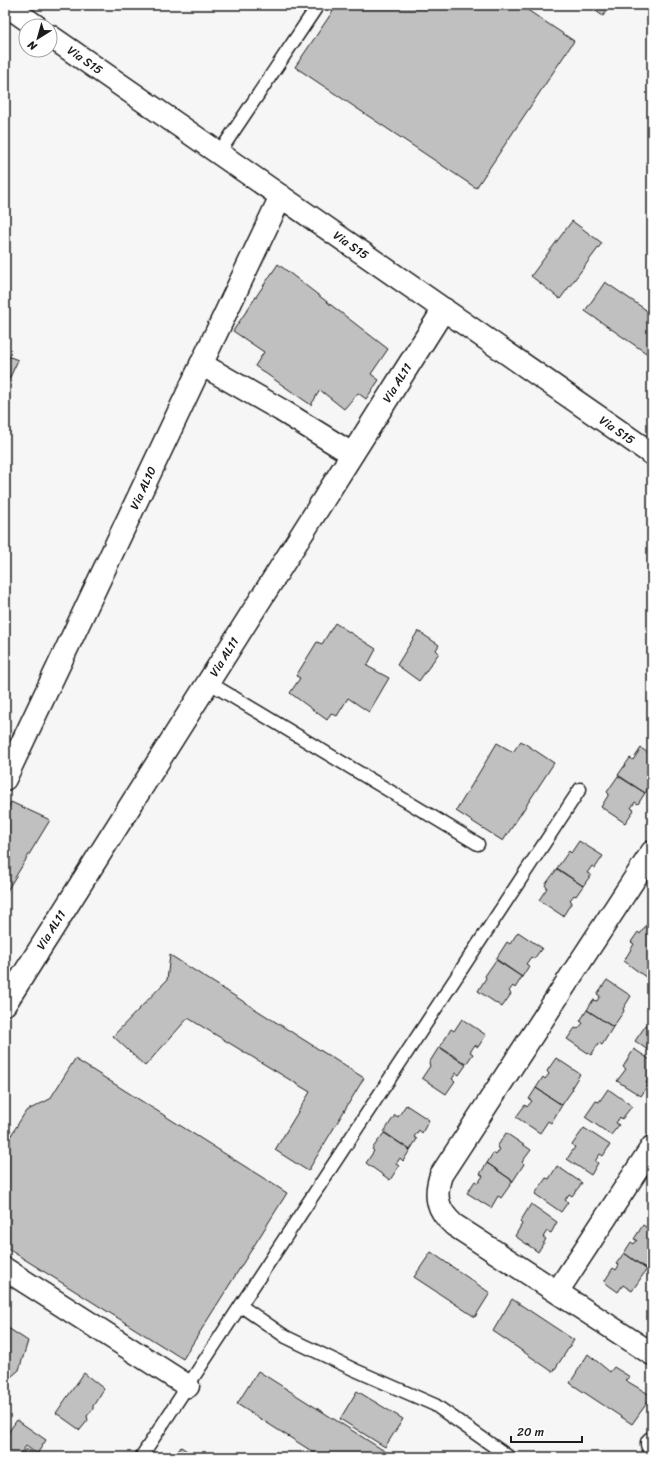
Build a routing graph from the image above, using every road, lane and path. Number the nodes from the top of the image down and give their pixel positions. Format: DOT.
graph roads {
  1 [pos="6,5"];
  2 [pos="318,5"];
  3 [pos="25,18"];
  4 [pos="58,42"];
  5 [pos="219,153"];
  6 [pos="281,196"];
  7 [pos="444,309"];
  8 [pos="201,364"];
  9 [pos="352,454"];
  10 [pos="652,454"];
  11 [pos="208,682"];
  12 [pos="5,780"];
  13 [pos="580,789"];
  14 [pos="478,844"];
  15 [pos="652,852"];
  16 [pos="5,1004"];
  17 [pos="652,1147"];
  18 [pos="5,1269"];
  19 [pos="557,1292"];
  20 [pos="241,1306"];
  21 [pos="652,1354"];
  22 [pos="188,1386"];
  23 [pos="141,1457"];
  24 [pos="509,1457"];
  1 -- 3 [label="street"];
  2 -- 5 [label="lane"];
  4 -- 5 [label="street, Via S15"];
  5 -- 6 [label="street, Via S15"];
  6 -- 7 [label="street, Via S15"];
  6 -- 8 [label="street, Via AL10"];
  7 -- 9 [label="street, Via AL11"];
  7 -- 10 [label="street, Via S15"];
  8 -- 9 [label="street"];
  8 -- 12 [label="street, Via AL10"];
  9 -- 11 [label="street, Via AL11"];
  11 -- 14 [label="lane"];
  11 -- 16 [label="street, Via AL11"];
  13 -- 20 [label="lane"];
  15 -- 19 [label="street"];
  17 -- 19 [label="street"];
  18 -- 22 [label="street"];
  19 -- 21 [label="street"];
  20 -- 22 [label="lane"];
  20 -- 24 [label="lane"];
  22 -- 23 [label="lane"];
}
